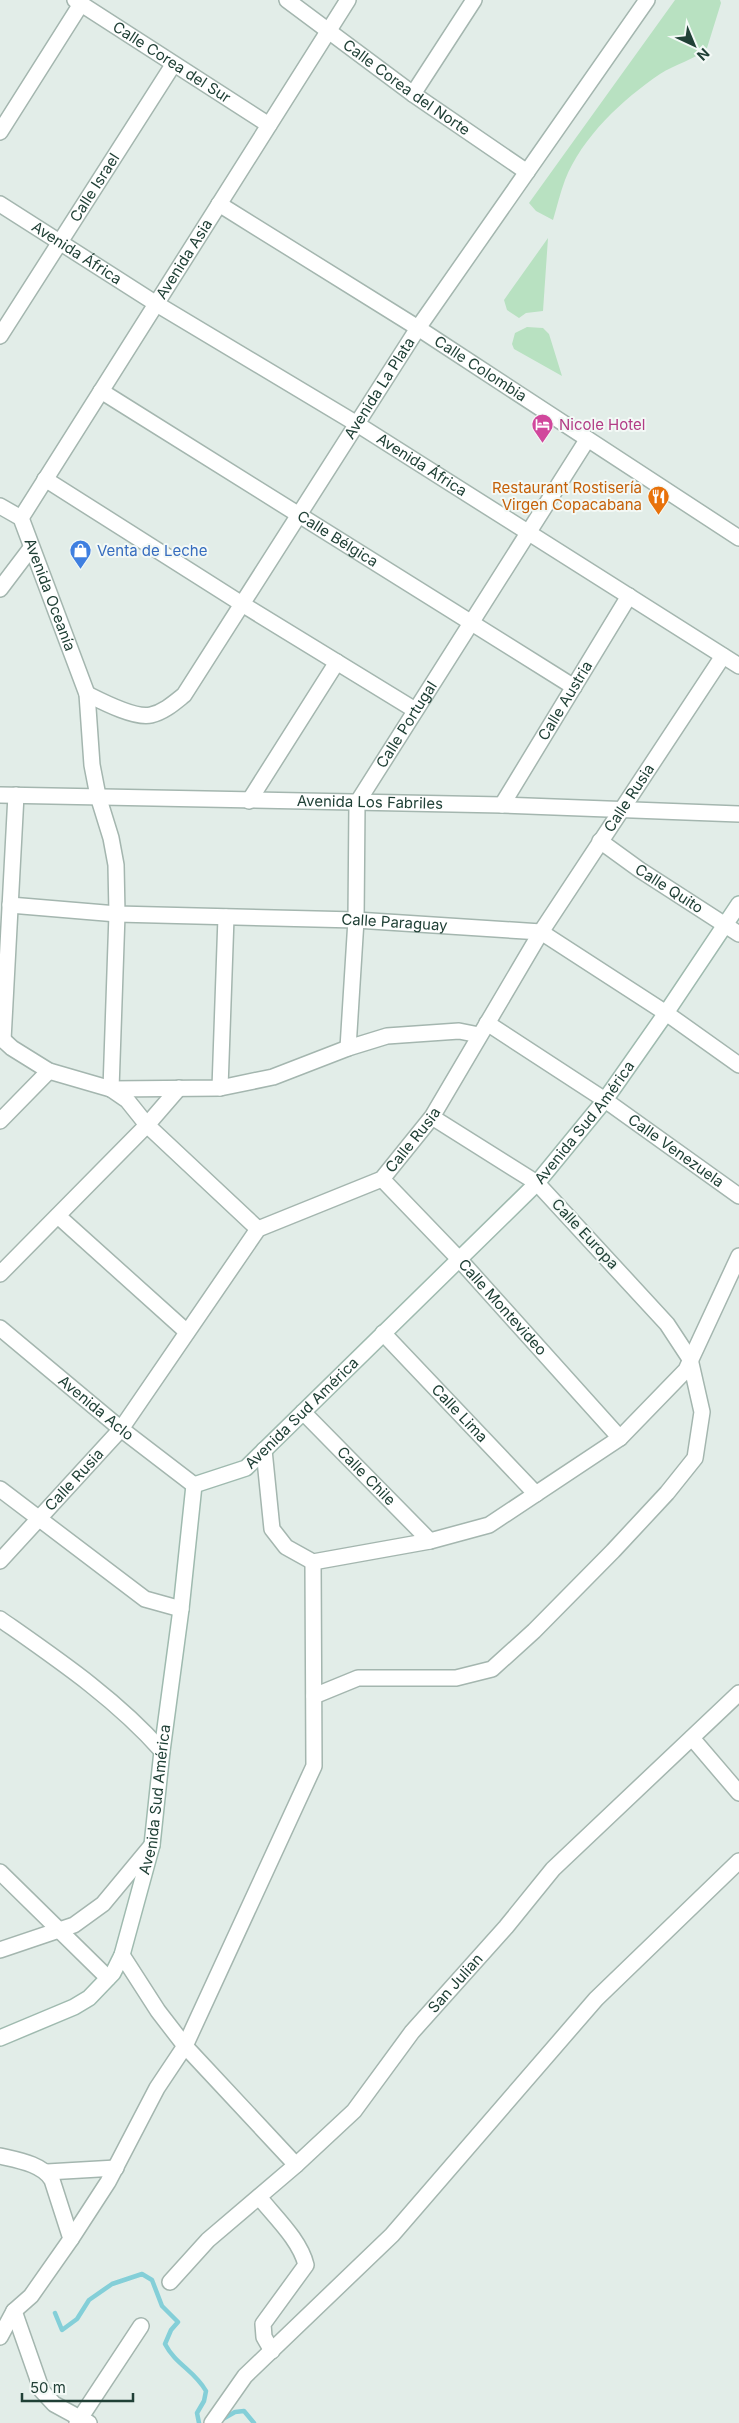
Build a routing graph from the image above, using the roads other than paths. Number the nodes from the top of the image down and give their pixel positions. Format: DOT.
graph roads {
  1 [pos="287,0"];
  2 [pos="348,0"];
  3 [pos="474,0"];
  4 [pos="647,0"];
  5 [pos="78,2"];
  6 [pos="329,31"];
  7 [pos="173,64"];
  8 [pos="413,94"];
  9 [pos="269,125"];
  10 [pos="0,132"];
  11 [pos="527,172"];
  12 [pos="0,204"];
  13 [pos="219,204"];
  14 [pos="60,241"];
  15 [pos="155,303"];
  16 [pos="418,328"];
  17 [pos="0,336"];
  18 [pos="101,391"];
  19 [pos="357,424"];
  20 [pos="588,440"];
  21 [pos="45,479"];
  22 [pos="0,506"];
  23 [pos="299,515"];
  24 [pos="21,518"];
  25 [pos="528,532"];
  26 [pos="739,538"];
  27 [pos="32,548"];
  28 [pos="0,589"];
  29 [pos="629,596"];
  30 [pos="242,604"];
  31 [pos="471,622"];
  32 [pos="723,656"];
  33 [pos="336,662"];
  34 [pos="739,666"];
  35 [pos="574,687"];
  36 [pos="88,694"];
  37 [pos="415,710"];
  38 [pos="0,795"];
  39 [pos="16,795"];
  40 [pos="98,796"];
  41 [pos="249,801"];
  42 [pos="357,803"];
  43 [pos="502,805"];
  44 [pos="621,811"];
  45 [pos="739,814"];
  46 [pos="600,841"];
  47 [pos="739,904"];
  48 [pos="10,906"];
  49 [pos="118,914"];
  50 [pos="226,917"];
  51 [pos="356,920"];
  52 [pos="725,924"];
  53 [pos="540,932"];
  54 [pos="739,934"];
  55 [pos="666,1014"];
  56 [pos="483,1029"];
  57 [pos="2,1038"];
  58 [pos="348,1048"];
  59 [pos="739,1065"];
  60 [pos="49,1071"];
  61 [pos="179,1088"];
  62 [pos="220,1088"];
  63 [pos="111,1089"];
  64 [pos="605,1100"];
  65 [pos="432,1116"];
  66 [pos="0,1121"];
  67 [pos="148,1125"];
  68 [pos="382,1179"];
  69 [pos="537,1183"];
  70 [pos="739,1196"];
  71 [pos="58,1216"];
  72 [pos="258,1229"];
  73 [pos="739,1256"];
  74 [pos="459,1259"];
  75 [pos="0,1274"];
  76 [pos="0,1328"];
  77 [pos="187,1332"];
  78 [pos="383,1333"];
  79 [pos="690,1359"];
  80 [pos="303,1412"];
  81 [pos="121,1429"];
  82 [pos="620,1438"];
  83 [pos="264,1450"];
  84 [pos="194,1485"];
  85 [pos="0,1489"];
  86 [pos="536,1494"];
  87 [pos="40,1520"];
  88 [pos="430,1541"];
  89 [pos="0,1561"];
  90 [pos="313,1562"];
  91 [pos="181,1609"];
  92 [pos="0,1619"];
  93 [pos="739,1693"];
  94 [pos="314,1696"];
  95 [pos="692,1738"];
  96 [pos="162,1751"];
  97 [pos="739,1793"];
  98 [pos="152,1845"];
  99 [pos="739,1861"];
  100 [pos="0,1872"];
  101 [pos="60,1929"];
  102 [pos="0,1950"];
  103 [pos="122,1955"];
  104 [pos="108,1978"];
  105 [pos="0,2038"];
  106 [pos="185,2046"];
  107 [pos="0,2156"];
  108 [pos="296,2165"];
  109 [pos="116,2168"];
  110 [pos="47,2172"];
  111 [pos="259,2197"];
  112 [pos="71,2239"];
  113 [pos="170,2282"];
  114 [pos="14,2311"];
  115 [pos="141,2326"];
  116 [pos="0,2337"];
  117 [pos="272,2351"];
  118 [pos="83,2421"];
  119 [pos="212,2423"];
  1 -- 6 [label="street, Calle Corea del Norte"];
  2 -- 6 [label="street, Avenida Asia"];
  3 -- 8 [label="street"];
  4 -- 11 [label="street, Avenida La Plata"];
  5 -- 7 [label="street, Calle Corea del Sur"];
  5 -- 10 [label="street"];
  6 -- 8 [label="street, Calle Corea del Norte"];
  6 -- 9 [label="street, Avenida Asia"];
  7 -- 9 [label="street, Calle Corea del Sur"];
  7 -- 14 [label="street, Calle Israel"];
  8 -- 11 [label="street, Calle Corea del Norte"];
  9 -- 13 [label="street, Avenida Asia"];
  11 -- 16 [label="street, Avenida La Plata"];
  12 -- 14 [label="street, Avenida África"];
  13 -- 15 [label="street, Avenida Asia"];
  13 -- 16 [label="street, Calle Colombia"];
  14 -- 15 [label="street, Avenida África"];
  14 -- 17 [label="street, Calle Israel"];
  15 -- 18 [label="street, Avenida Asia"];
  15 -- 19 [label="street, Avenida África"];
  16 -- 19 [label="street, Avenida La Plata"];
  16 -- 20 [label="street, Calle Colombia"];
  18 -- 21 [label="street, Avenida Asia"];
  18 -- 23 [label="street, Calle Bélgica"];
  19 -- 23 [label="street, Avenida La Plata"];
  19 -- 25 [label="street, Avenida África"];
  20 -- 25 [label="street, Calle Portugal"];
  20 -- 26 [label="street, Calle Colombia"];
  21 -- 24 [label="street, Avenida Asia"];
  21 -- 30 [label="street"];
  22 -- 24 [label="street"];
  23 -- 30 [label="street, Avenida La Plata"];
  23 -- 31 [label="street, Calle Bélgica"];
  24 -- 27 [label="street, Avenida Oceanía"];
  25 -- 29 [label="street, Avenida África"];
  25 -- 31 [label="street, Calle Portugal"];
  27 -- 28 [label="street"];
  27 -- 36 [label="street, Avenida Oceanía"];
  29 -- 32 [label="street, Avenida África"];
  29 -- 35 [label="street, Calle Austria"];
  30 -- 33 [label="street"];
  30 -- 36 [label="street, Avenida La Plata"];
  31 -- 35 [label="street, Calle Bélgica"];
  31 -- 37 [label="street, Calle Portugal"];
  32 -- 34 [label="street, Avenida África"];
  32 -- 44 [label="street, Calle Rusia"];
  33 -- 37 [label="street"];
  33 -- 41 [label="street"];
  35 -- 43 [label="street, Calle Austria"];
  36 -- 40 [label="street, Avenida Oceanía"];
  37 -- 42 [label="street, Calle Portugal"];
  38 -- 39 [label="street, Avenida Los Fabriles"];
  39 -- 40 [label="street, Avenida Los Fabriles"];
  39 -- 48 [label="street"];
  40 -- 41 [label="street, Avenida Los Fabriles"];
  40 -- 49 [label="street, Avenida Oceanía"];
  41 -- 42 [label="street, Avenida Los Fabriles"];
  42 -- 43 [label="street, Avenida Los Fabriles"];
  42 -- 51 [label="street"];
  43 -- 44 [label="street, Avenida Los Fabriles"];
  44 -- 45 [label="street, Avenida Los Fabriles"];
  44 -- 46 [label="street, Calle Rusia"];
  46 -- 52 [label="street, Calle Quito"];
  46 -- 53 [label="street, Calle Rusia"];
  47 -- 52 [label="street, Avenida Sud América"];
  48 -- 49 [label="street, Calle Paraguay"];
  48 -- 57 [label="street"];
  49 -- 50 [label="street, Calle Paraguay"];
  49 -- 63 [label="street, Avenida Oceanía"];
  50 -- 51 [label="street, Calle Paraguay"];
  50 -- 62 [label="street"];
  51 -- 53 [label="street, Calle Paraguay"];
  51 -- 58 [label="street"];
  52 -- 54 [label="street, Calle Quito"];
  52 -- 55 [label="street, Avenida Sud América"];
  53 -- 55 [label="street, Calle Paraguay"];
  53 -- 56 [label="street, Calle Rusia"];
  55 -- 59 [label="street, Calle Paraguay"];
  55 -- 64 [label="street, Avenida Sud América"];
  56 -- 58 [label="street"];
  56 -- 64 [label="street, Calle Venezuela"];
  56 -- 65 [label="street, Calle Rusia"];
  57 -- 60 [label="street"];
  58 -- 62 [label="street"];
  60 -- 63 [label="street"];
  60 -- 66 [label="street"];
  61 -- 62 [label="street"];
  61 -- 63 [label="street"];
  61 -- 67 [label="street"];
  63 -- 67 [label="street"];
  64 -- 69 [label="street, Avenida Sud América"];
  64 -- 70 [label="street, Calle Venezuela"];
  65 -- 68 [label="street, Calle Rusia"];
  65 -- 69 [label="street, Calle Europa"];
  67 -- 71 [label="street"];
  67 -- 72 [label="street"];
  68 -- 72 [label="street, Calle Rusia"];
  68 -- 74 [label="street, Calle Montevideo"];
  69 -- 74 [label="street, Avenida Sud América"];
  69 -- 79 [label="street, Calle Europa"];
  71 -- 75 [label="street"];
  71 -- 77 [label="street"];
  72 -- 77 [label="street, Calle Rusia"];
  73 -- 79 [label="street"];
  74 -- 78 [label="street, Avenida Sud América"];
  74 -- 82 [label="street, Calle Montevideo"];
  76 -- 81 [label="street, Avenida Aclo"];
  77 -- 81 [label="street, Calle Rusia"];
  78 -- 80 [label="street, Avenida Sud América"];
  78 -- 86 [label="street, Calle Lima"];
  79 -- 82 [label="street"];
  79 -- 94 [label="street"];
  80 -- 83 [label="street, Avenida Sud América"];
  80 -- 88 [label="street, Calle Chile"];
  81 -- 84 [label="street, Avenida Aclo"];
  81 -- 87 [label="street, Calle Rusia"];
  82 -- 86 [label="street"];
  83 -- 84 [label="street, Avenida Sud América"];
  83 -- 90 [label="street"];
  84 -- 91 [label="street, Avenida Sud América"];
  85 -- 87 [label="street"];
  86 -- 88 [label="street"];
  87 -- 89 [label="street, Calle Rusia"];
  87 -- 91 [label="street"];
  88 -- 90 [label="street"];
  90 -- 94 [label="street"];
  91 -- 96 [label="street, Avenida Sud América"];
  92 -- 96 [label="street"];
  93 -- 95 [label="street, San Julian"];
  94 -- 106 [label="street"];
  95 -- 97 [label="street"];
  95 -- 108 [label="street, San Julian"];
  96 -- 98 [label="street, Avenida Sud América"];
  98 -- 101 [label="street"];
  98 -- 103 [label="street, Avenida Sud América"];
  99 -- 117 [label="street"];
  100 -- 101 [label="street"];
  101 -- 102 [label="street"];
  101 -- 104 [label="street"];
  103 -- 104 [label="street, Avenida Sud América"];
  103 -- 106 [label="street"];
  104 -- 105 [label="street, Avenida Sud América"];
  106 -- 108 [label="street"];
  106 -- 109 [label="street"];
  107 -- 110 [label="street"];
  108 -- 111 [label="street, San Julian"];
  109 -- 110 [label="street"];
  109 -- 112 [label="street"];
  110 -- 112 [label="street"];
  111 -- 113 [label="street, San Julian"];
  111 -- 117 [label="street"];
  112 -- 114 [label="street"];
  114 -- 116 [label="street"];
  114 -- 118 [label="street"];
  115 -- 118 [label="street"];
  117 -- 119 [label="street"];
}
